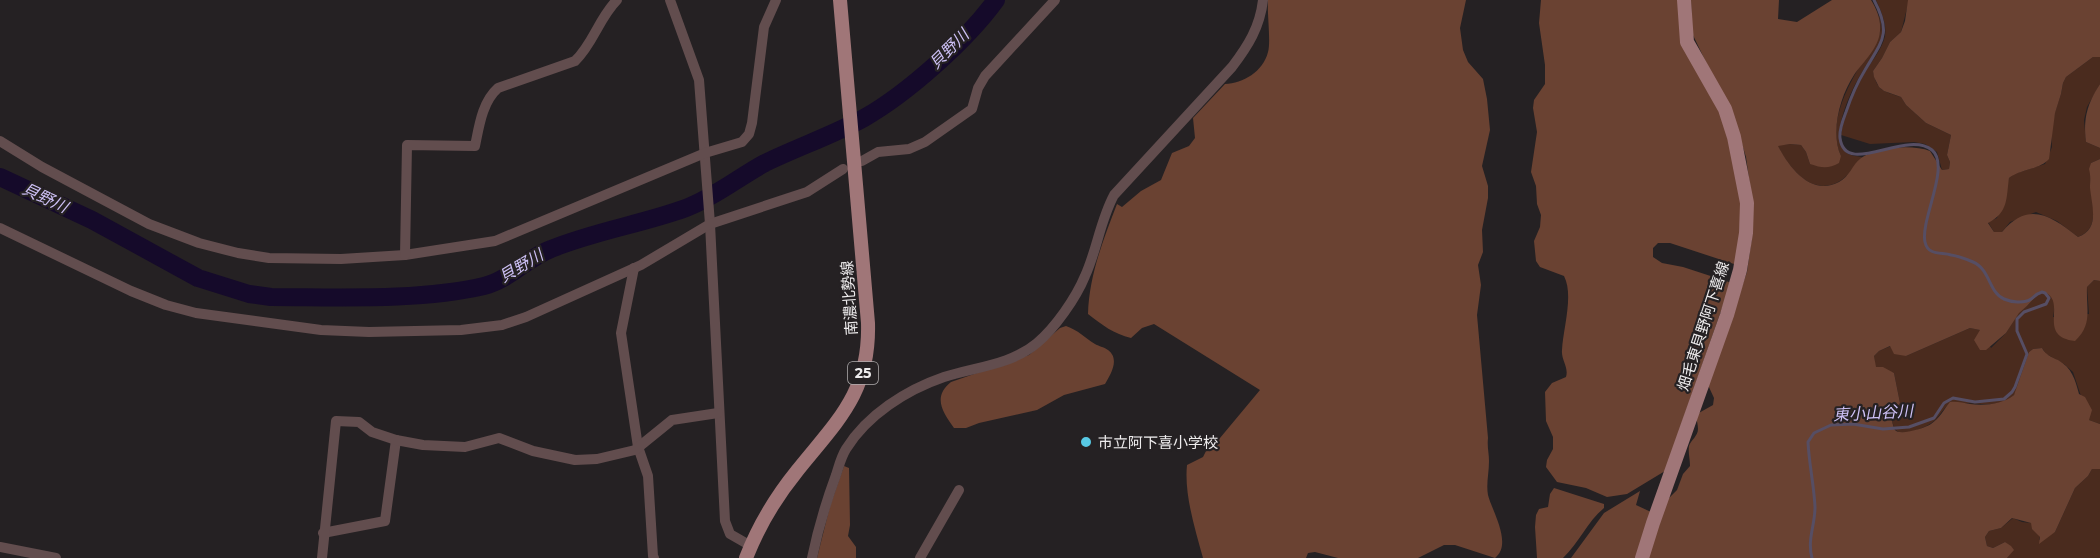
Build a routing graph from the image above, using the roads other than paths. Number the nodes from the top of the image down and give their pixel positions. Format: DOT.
graph roads {
  1 [pos="617,0"];
  2 [pos="670,0"];
  3 [pos="776,0"];
  4 [pos="840,0"];
  5 [pos="1055,0"];
  6 [pos="1263,0"];
  7 [pos="1684,0"];
  8 [pos="0,141"];
  9 [pos="705,153"];
  10 [pos="858,157"];
  11 [pos="843,169"];
  12 [pos="710,224"];
  13 [pos="0,228"];
  14 [pos="405,255"];
  15 [pos="634,268"];
  16 [pos="718,412"];
  17 [pos="396,440"];
  18 [pos="638,447"];
  19 [pos="959,490"];
  20 [pos="323,533"];
  21 [pos="0,547"];
  22 [pos="748,552"];
  23 [pos="53,558"];
  24 [pos="322,558"];
  25 [pos="654,558"];
  26 [pos="812,558"];
  27 [pos="920,558"];
  28 [pos="1642,558"];
  1 -- 14 [label="street"];
  2 -- 9 [label="street"];
  3 -- 9 [label="street"];
  4 -- 10 [label="main road, 南濃北勢線 / 25"];
  5 -- 10 [label="street"];
  6 -- 26 [label="street"];
  7 -- 28 [label="main road, 畑毛東貝野阿下喜線"];
  8 -- 14 [label="street"];
  9 -- 12 [label="street"];
  9 -- 14 [label="street"];
  10 -- 22 [label="main road, 南濃北勢線 / 25"];
  11 -- 12 [label="street"];
  12 -- 15 [label="street"];
  12 -- 16 [label="street"];
  13 -- 15 [label="street"];
  15 -- 18 [label="street"];
  16 -- 18 [label="street"];
  16 -- 22 [label="street"];
  17 -- 18 [label="street"];
  17 -- 20 [label="street"];
  17 -- 20 [label="street"];
  18 -- 25 [label="street"];
  19 -- 27 [label="street"];
  20 -- 24 [label="street"];
  21 -- 23 [label="street"];
}
